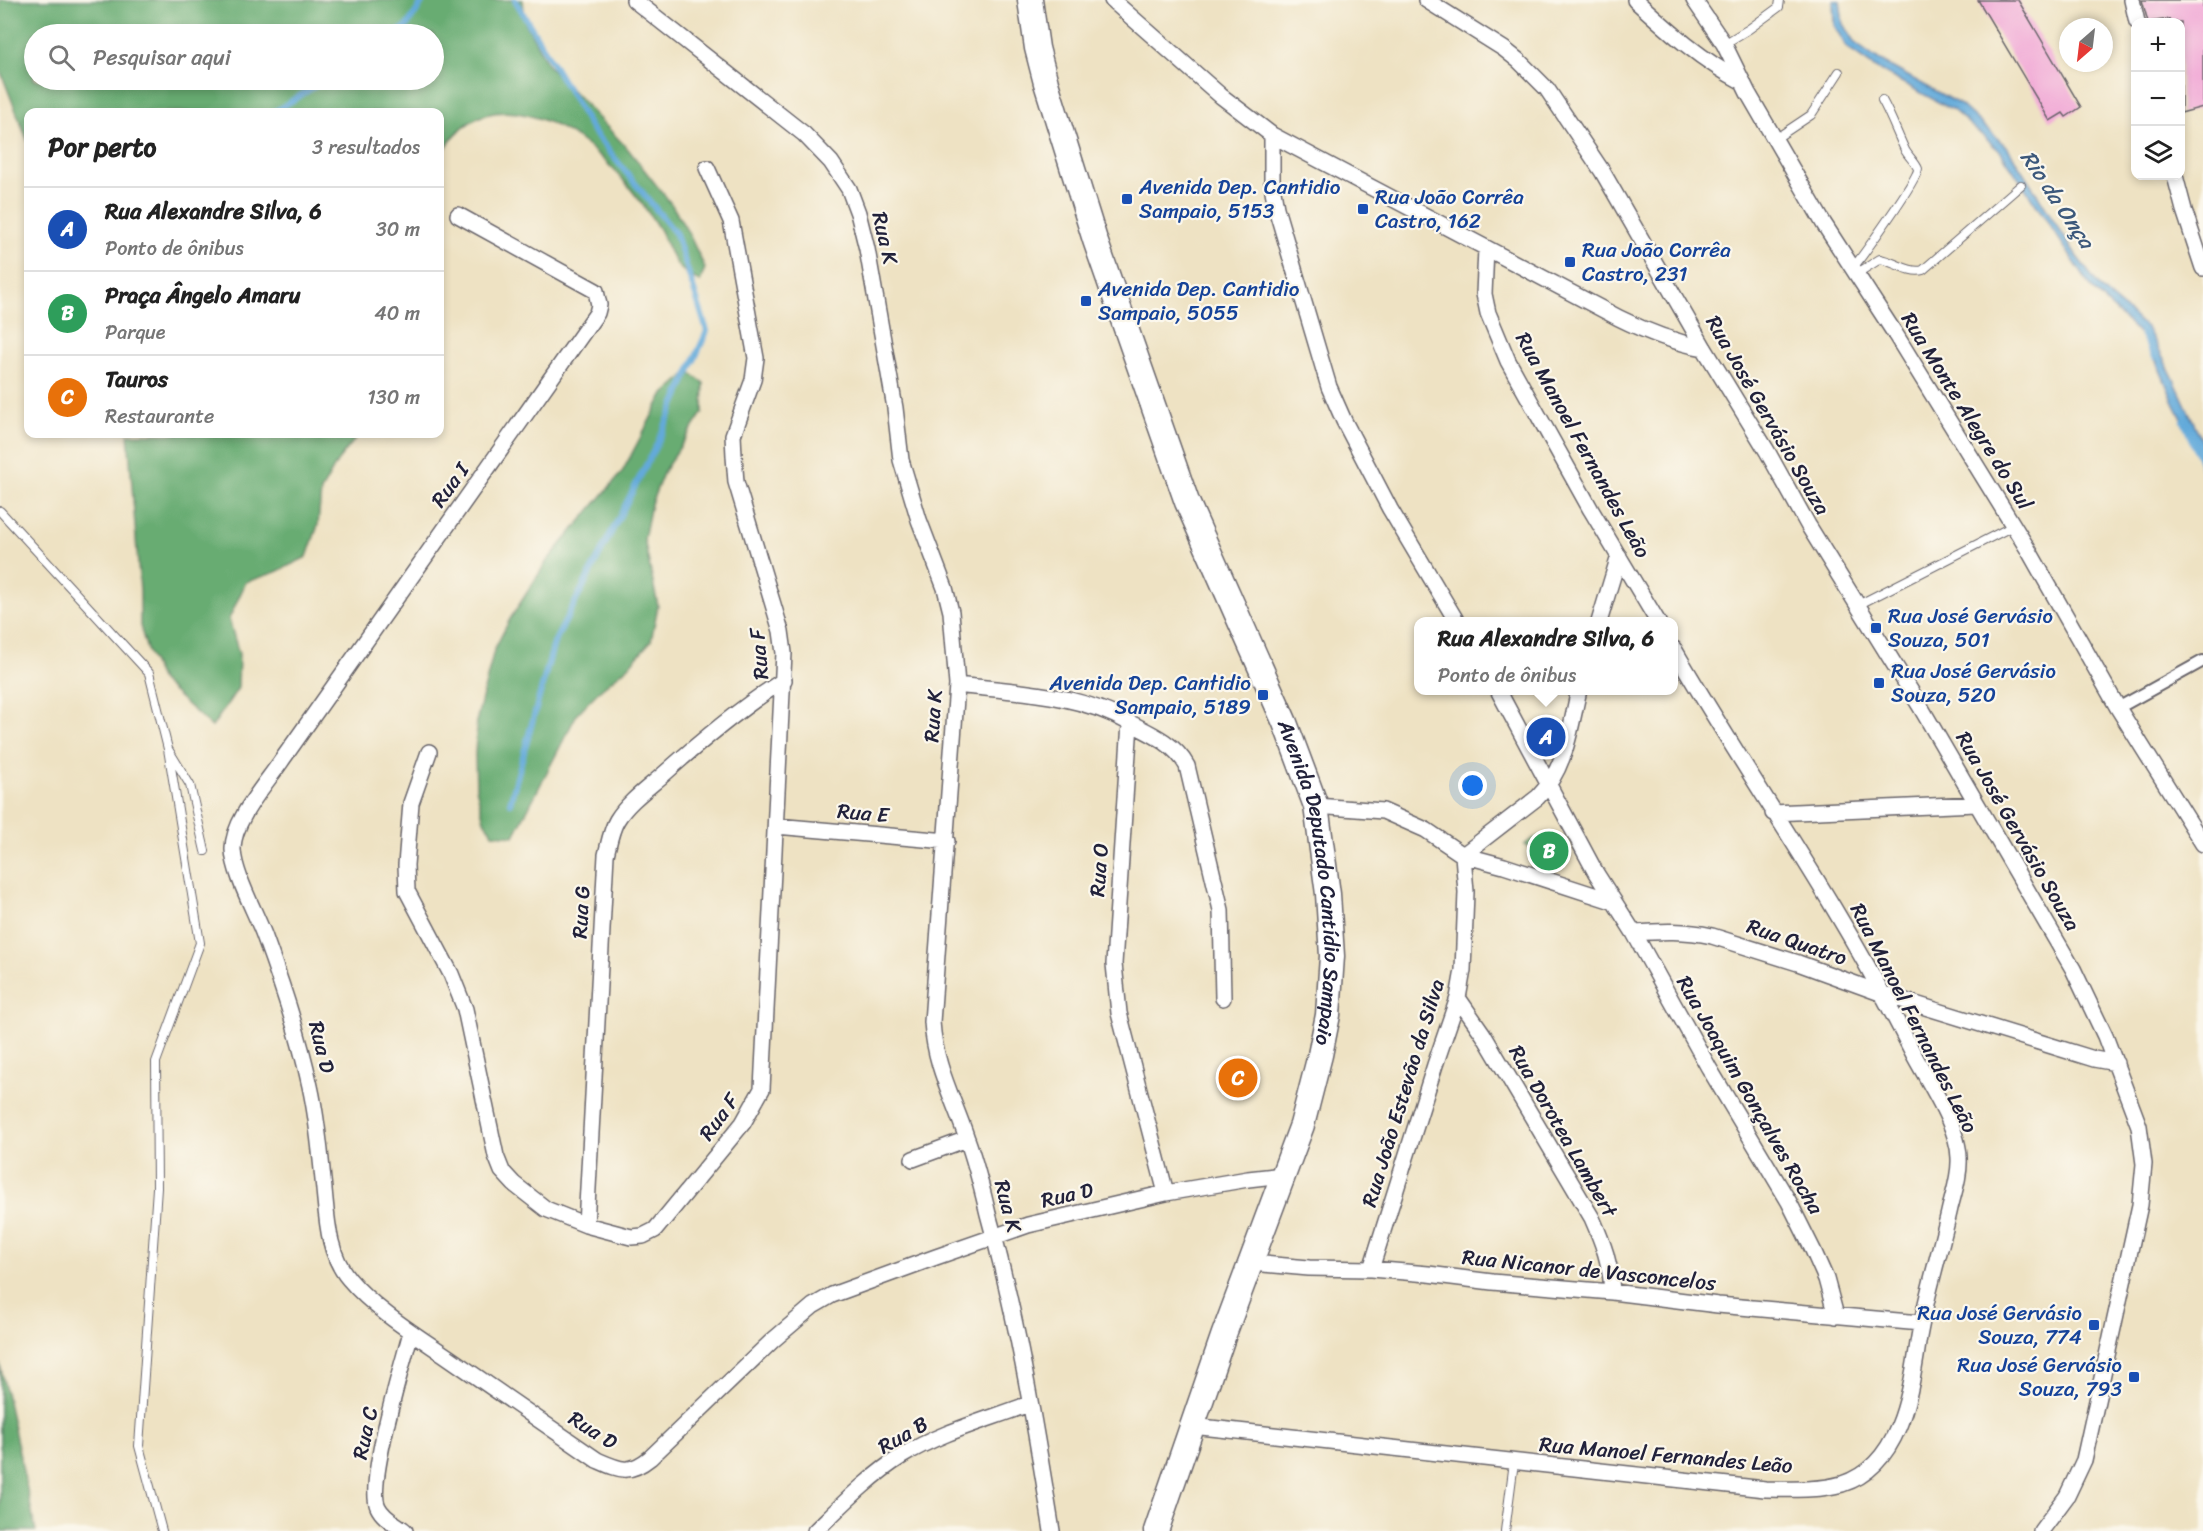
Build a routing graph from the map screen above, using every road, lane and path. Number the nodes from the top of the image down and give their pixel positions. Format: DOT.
graph roads {
  1 [pos="634,0"];
  2 [pos="1030,0"];
  3 [pos="1112,0"];
  4 [pos="1426,0"];
  5 [pos="1635,0"];
  6 [pos="1694,0"];
  7 [pos="1780,0"];
  8 [pos="2132,0"];
  9 [pos="2136,18"];
  10 [pos="1724,44"];
  11 [pos="1839,72"];
  12 [pos="1743,82"];
  13 [pos="1882,100"];
  14 [pos="1272,135"];
  15 [pos="1775,139"];
  16 [pos="707,168"];
  17 [pos="2176,180"];
  18 [pos="2021,185"];
  19 [pos="458,215"];
  20 [pos="1486,249"];
  21 [pos="2203,268"];
  22 [pos="1854,271"];
  23 [pos="1704,348"];
  24 [pos="0,511"];
  25 [pos="2013,526"];
  26 [pos="1619,555"];
  27 [pos="1858,605"];
  28 [pos="1455,617"];
  29 [pos="1600,617"];
  30 [pos="1656,617"];
  31 [pos="1678,656"];
  32 [pos="2203,661"];
  33 [pos="784,680"];
  34 [pos="957,685"];
  35 [pos="1501,695"];
  36 [pos="1578,695"];
  37 [pos="2118,708"];
  38 [pos="1130,723"];
  39 [pos="168,749"];
  40 [pos="429,752"];
  41 [pos="1548,787"];
  42 [pos="1976,804"];
  43 [pos="1316,806"];
  44 [pos="1773,813"];
  45 [pos="776,826"];
  46 [pos="236,831"];
  47 [pos="947,841"];
  48 [pos="2203,844"];
  49 [pos="205,851"];
  50 [pos="1463,855"];
  51 [pos="1612,901"];
  52 [pos="1634,933"];
  53 [pos="1883,994"];
  54 [pos="1223,998"];
  55 [pos="1458,999"];
  56 [pos="2116,1063"];
  57 [pos="967,1139"];
  58 [pos="913,1160"];
  59 [pos="1283,1175"];
  60 [pos="1166,1193"];
  61 [pos="586,1225"];
  62 [pos="994,1236"];
  63 [pos="1252,1263"];
  64 [pos="1371,1269"];
  65 [pos="1612,1292"];
  66 [pos="1836,1316"];
  67 [pos="1921,1323"];
  68 [pos="411,1332"];
  69 [pos="1029,1404"];
  70 [pos="1192,1426"];
  71 [pos="1514,1462"];
  72 [pos="162,1531"];
  73 [pos="405,1531"];
  74 [pos="815,1531"];
  75 [pos="1052,1531"];
  76 [pos="1156,1531"];
  77 [pos="1505,1531"];
  78 [pos="2041,1531"];
  1 -- 34 [label="street, Rua K"];
  2 -- 43 [label="main road, Avenida Deputado Cantídio Sampaio"];
  3 -- 14 [label="street"];
  4 -- 23 [label="street, Rua José Gervásio Souza"];
  5 -- 12 [label="street"];
  6 -- 10 [label="street, Rua Monte Alegre do Sul"];
  7 -- 10 [label="lane"];
  8 -- 9 [label="street"];
  10 -- 12 [label="street, Rua Monte Alegre do Sul"];
  11 -- 15 [label="lane"];
  12 -- 15 [label="street, Rua Monte Alegre do Sul"];
  13 -- 22 [label="lane"];
  14 -- 20 [label="street"];
  14 -- 28 [label="street"];
  15 -- 22 [label="street, Rua Monte Alegre do Sul"];
  16 -- 33 [label="street, Rua F"];
  17 -- 21 [label="street"];
  18 -- 22 [label="lane"];
  19 -- 46 [label="street, Rua I"];
  20 -- 23 [label="street"];
  20 -- 26 [label="street, Rua Manoel Fernandes Leão"];
  22 -- 25 [label="street, Rua Monte Alegre do Sul"];
  23 -- 27 [label="street, Rua José Gervásio Souza"];
  24 -- 39 [label="lane"];
  25 -- 27 [label="lane"];
  25 -- 37 [label="street, Rua Monte Alegre do Sul"];
  26 -- 29 [label="street"];
  26 -- 30 [label="street, Rua Manoel Fernandes Leão"];
  27 -- 42 [label="street, Rua José Gervásio Souza"];
  31 -- 44 [label="street, Rua Manoel Fernandes Leão"];
  32 -- 37 [label="street"];
  33 -- 45 [label="street, Rua F"];
  33 -- 61 [label="street, Rua G"];
  34 -- 38 [label="street"];
  34 -- 47 [label="street, Rua K"];
  35 -- 41 [label="street, Rua Joaquim Gonçalves Rocha"];
  36 -- 41 [label="street"];
  37 -- 48 [label="street, Rua Monte Alegre do Sul"];
  38 -- 54 [label="street"];
  38 -- 60 [label="street, Rua O"];
  39 -- 49 [label="lane"];
  39 -- 72 [label="lane"];
  40 -- 61 [label="street, Rua F"];
  41 -- 50 [label="street"];
  41 -- 51 [label="street, Rua Joaquim Gonçalves Rocha"];
  42 -- 44 [label="street"];
  42 -- 56 [label="street, Rua José Gervásio Souza"];
  43 -- 50 [label="street"];
  43 -- 59 [label="main road, Avenida Deputado Cantídio Sampaio"];
  44 -- 53 [label="street, Rua Manoel Fernandes Leão"];
  45 -- 47 [label="street, Rua E"];
  45 -- 61 [label="street, Rua F"];
  46 -- 68 [label="street, Rua D"];
  47 -- 57 [label="street, Rua K"];
  50 -- 51 [label="street"];
  50 -- 55 [label="street, Rua João Estevão da Silva"];
  51 -- 52 [label="street, Rua Joaquim Gonçalves Rocha"];
  52 -- 53 [label="street, Rua Quatro"];
  52 -- 66 [label="street, Rua Joaquim Gonçalves Rocha"];
  53 -- 56 [label="street, Rua Quatro"];
  53 -- 67 [label="street, Rua Manoel Fernandes Leão"];
  55 -- 64 [label="street, Rua João Estevão da Silva"];
  55 -- 65 [label="street, Rua Dorotea Lambert"];
  56 -- 78 [label="street, Rua José Gervásio Souza"];
  57 -- 58 [label="street"];
  57 -- 62 [label="street, Rua K"];
  59 -- 60 [label="street, Rua D"];
  59 -- 63 [label="main road, Avenida Deputado Cantídio Sampaio"];
  60 -- 62 [label="street, Rua D"];
  62 -- 68 [label="street, Rua D"];
  62 -- 69 [label="street, Rua K"];
  63 -- 64 [label="street, Rua Nicanor de Vasconcelos"];
  63 -- 70 [label="main road, Avenida Deputado Cantídio Sampaio"];
  64 -- 65 [label="street, Rua Nicanor de Vasconcelos"];
  65 -- 66 [label="street, Rua Nicanor de Vasconcelos"];
  66 -- 67 [label="street, Rua Nicanor de Vasconcelos"];
  67 -- 71 [label="street, Rua Manoel Fernandes Leão"];
  68 -- 73 [label="street, Rua C"];
  69 -- 74 [label="street, Rua B"];
  69 -- 75 [label="street, Rua K"];
  70 -- 71 [label="street, Rua Manoel Fernandes Leão"];
  70 -- 76 [label="main road, Avenida Deputado Cantídio Sampaio"];
  71 -- 77 [label="lane"];
}
